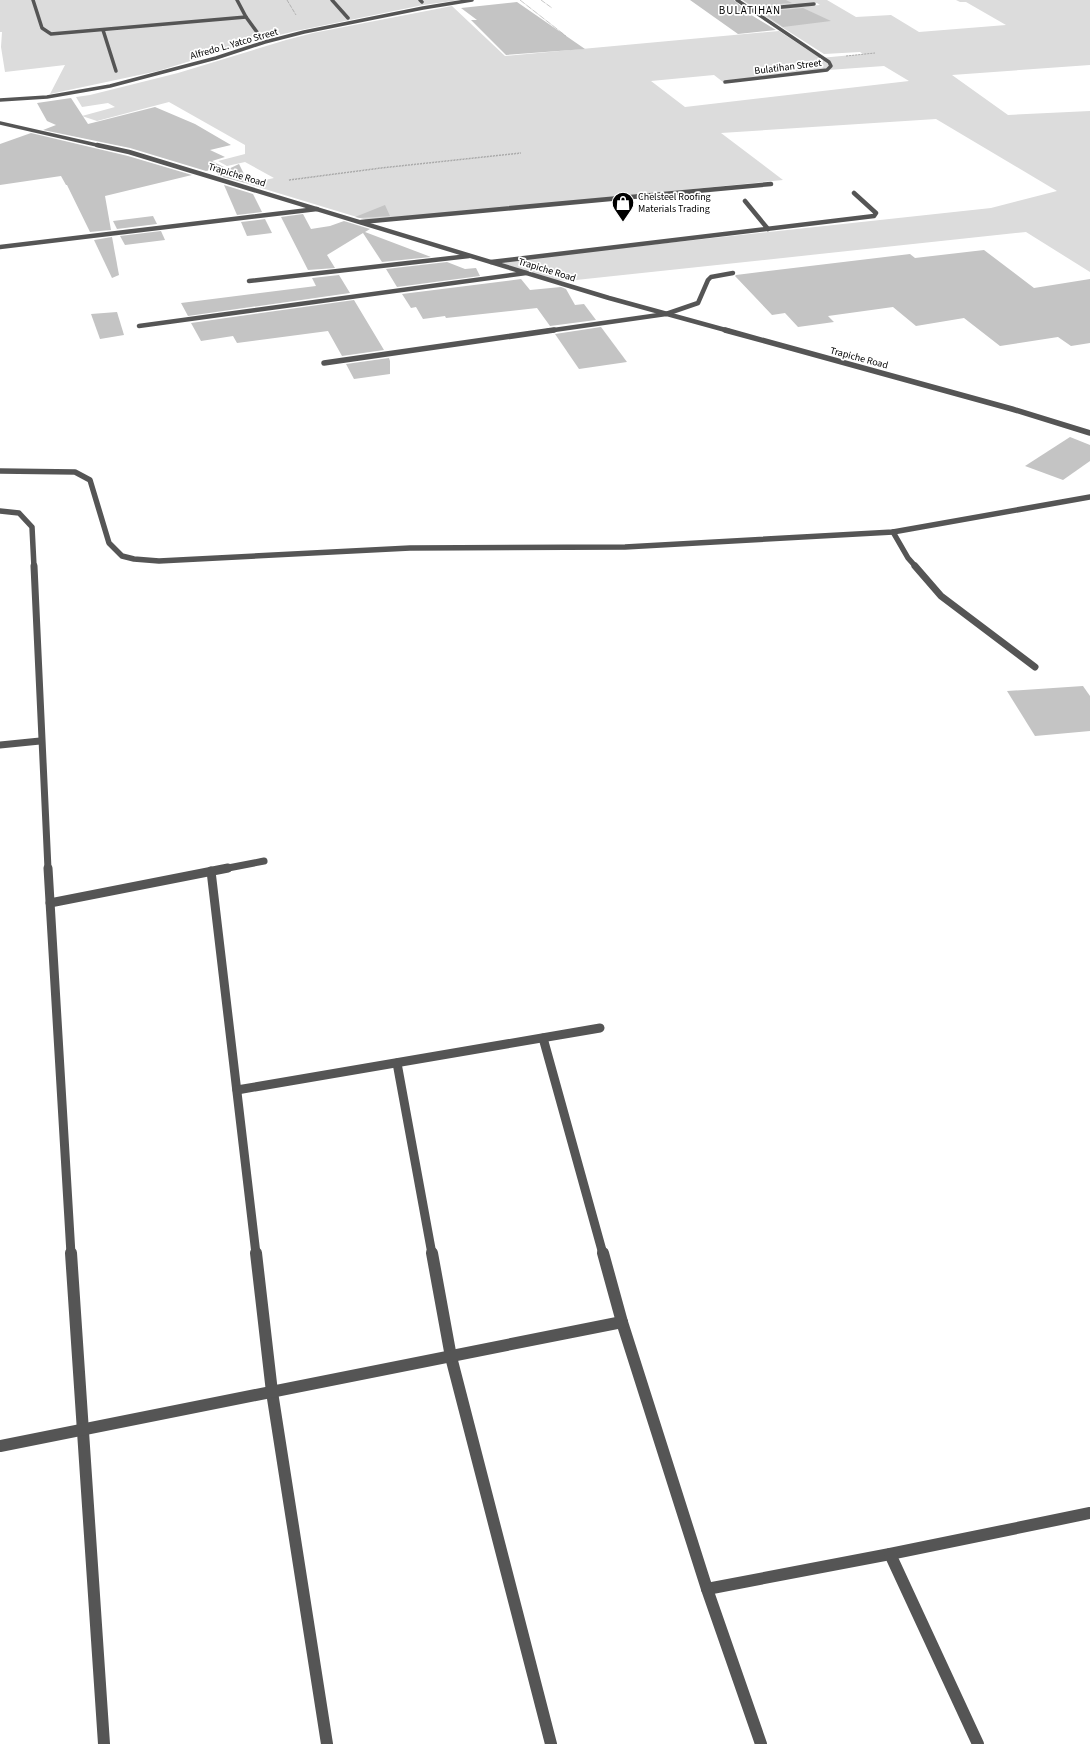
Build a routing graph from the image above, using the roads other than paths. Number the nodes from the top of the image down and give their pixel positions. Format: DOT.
graph roads {
  1 [pos="33,0"];
  2 [pos="237,0"];
  3 [pos="332,0"];
  4 [pos="472,0"];
  5 [pos="737,0"];
  6 [pos="814,4"];
  7 [pos="750,10"];
  8 [pos="246,17"];
  9 [pos="348,18"];
  10 [pos="103,30"];
  11 [pos="262,39"];
  12 [pos="116,71"];
  13 [pos="725,82"];
  14 [pos="0,100"];
  15 [pos="0,123"];
  16 [pos="771,184"];
  17 [pos="854,193"];
  18 [pos="745,200"];
  19 [pos="317,209"];
  20 [pos="360,222"];
  21 [pos="768,229"];
  22 [pos="0,247"];
  23 [pos="469,256"];
  24 [pos="491,262"];
  25 [pos="526,273"];
  26 [pos="733,273"];
  27 [pos="249,281"];
  28 [pos="666,314"];
  29 [pos="139,326"];
  30 [pos="324,363"];
  31 [pos="1090,433"];
  32 [pos="0,471"];
  33 [pos="1090,497"];
  34 [pos="0,511"];
  35 [pos="892,532"];
  36 [pos="1035,667"];
  37 [pos="40,741"];
  38 [pos="0,745"];
  39 [pos="264,861"];
  40 [pos="211,871"];
  41 [pos="50,903"];
  42 [pos="600,1028"];
  43 [pos="543,1038"];
  44 [pos="397,1063"];
  45 [pos="237,1090"];
  46 [pos="622,1322"];
  47 [pos="451,1357"];
  48 [pos="272,1392"];
  49 [pos="82,1430"];
  50 [pos="0,1446"];
  51 [pos="1090,1513"];
  52 [pos="890,1554"];
  53 [pos="707,1589"];
  54 [pos="104,1744"];
  55 [pos="327,1744"];
  56 [pos="551,1744"];
  57 [pos="761,1744"];
  58 [pos="978,1744"];
  1 -- 10 [label="street"];
  2 -- 8 [label="street"];
  3 -- 9 [label="street"];
  4 -- 14 [label="street, Alfredo L. Yatco Street"];
  5 -- 7 [label="street, Bulatihan Street"];
  6 -- 7 [label="street"];
  7 -- 13 [label="street, Bulatihan Street"];
  8 -- 10 [label="street"];
  8 -- 11 [label="street"];
  10 -- 12 [label="street"];
  15 -- 19 [label="street, Trapiche Road"];
  16 -- 20 [label="street"];
  17 -- 21 [label="street"];
  18 -- 21 [label="street"];
  19 -- 20 [label="street, Trapiche Road"];
  19 -- 22 [label="street"];
  20 -- 23 [label="street, Trapiche Road"];
  21 -- 24 [label="street"];
  23 -- 24 [label="street, Trapiche Road"];
  23 -- 27 [label="street"];
  24 -- 25 [label="street, Trapiche Road"];
  25 -- 28 [label="street, Trapiche Road"];
  25 -- 29 [label="street"];
  26 -- 28 [label="street"];
  28 -- 30 [label="street"];
  28 -- 31 [label="street, Trapiche Road"];
  32 -- 35 [label="street"];
  33 -- 35 [label="street"];
  34 -- 37 [label="street"];
  35 -- 36 [label="street"];
  37 -- 38 [label="street"];
  37 -- 41 [label="street"];
  39 -- 40 [label="street"];
  40 -- 41 [label="street"];
  40 -- 45 [label="street"];
  41 -- 49 [label="street"];
  42 -- 43 [label="street"];
  43 -- 44 [label="street"];
  43 -- 46 [label="street"];
  44 -- 45 [label="street"];
  44 -- 47 [label="street"];
  45 -- 48 [label="street"];
  46 -- 47 [label="street"];
  46 -- 53 [label="street"];
  47 -- 48 [label="street"];
  47 -- 56 [label="street"];
  48 -- 49 [label="street"];
  48 -- 55 [label="street"];
  49 -- 50 [label="street"];
  49 -- 54 [label="street"];
  51 -- 52 [label="street"];
  52 -- 53 [label="street"];
  52 -- 58 [label="street"];
  53 -- 57 [label="street"];
}
